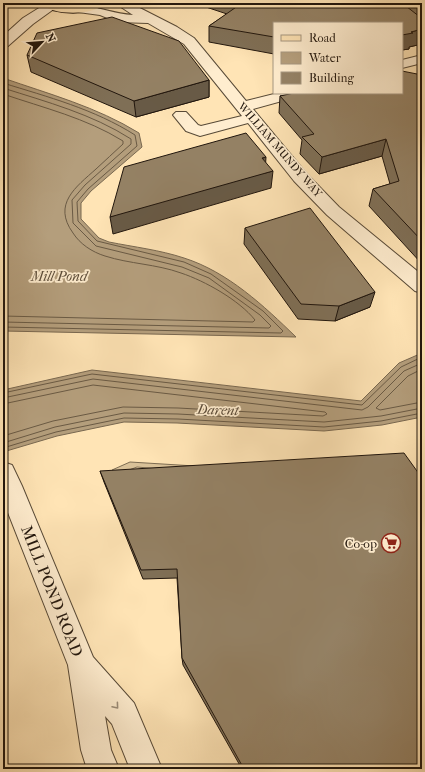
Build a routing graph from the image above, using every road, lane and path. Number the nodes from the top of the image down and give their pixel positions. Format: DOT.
graph roads {
  1 [pos="99,3"];
  2 [pos="122,3"];
  3 [pos="49,5"];
  4 [pos="82,8"];
  5 [pos="163,24"];
  6 [pos="3,43"];
  7 [pos="422,59"];
  8 [pos="403,64"];
  9 [pos="291,94"];
  10 [pos="246,112"];
  11 [pos="181,115"];
  12 [pos="422,286"];
  13 [pos="8,484"];
  14 [pos="82,665"];
  15 [pos="103,769"];
  16 [pos="146,769"];
  1 -- 4 [label="main road"];
  2 -- 5 [label="street, WILLIAM MUNDY WAY"];
  3 -- 4 [label="main road"];
  3 -- 6 [label="street"];
  4 -- 5 [label="street, WILLIAM MUNDY WAY"];
  5 -- 10 [label="street, WILLIAM MUNDY WAY"];
  7 -- 8 [label="street"];
  9 -- 10 [label="street"];
  10 -- 11 [label="street"];
  10 -- 12 [label="street, WILLIAM MUNDY WAY"];
  13 -- 14 [label="street, MILL POND ROAD"];
  14 -- 15 [label="street, MILL POND ROAD"];
  14 -- 16 [label="street, MILL POND ROAD, one-way"];
}
